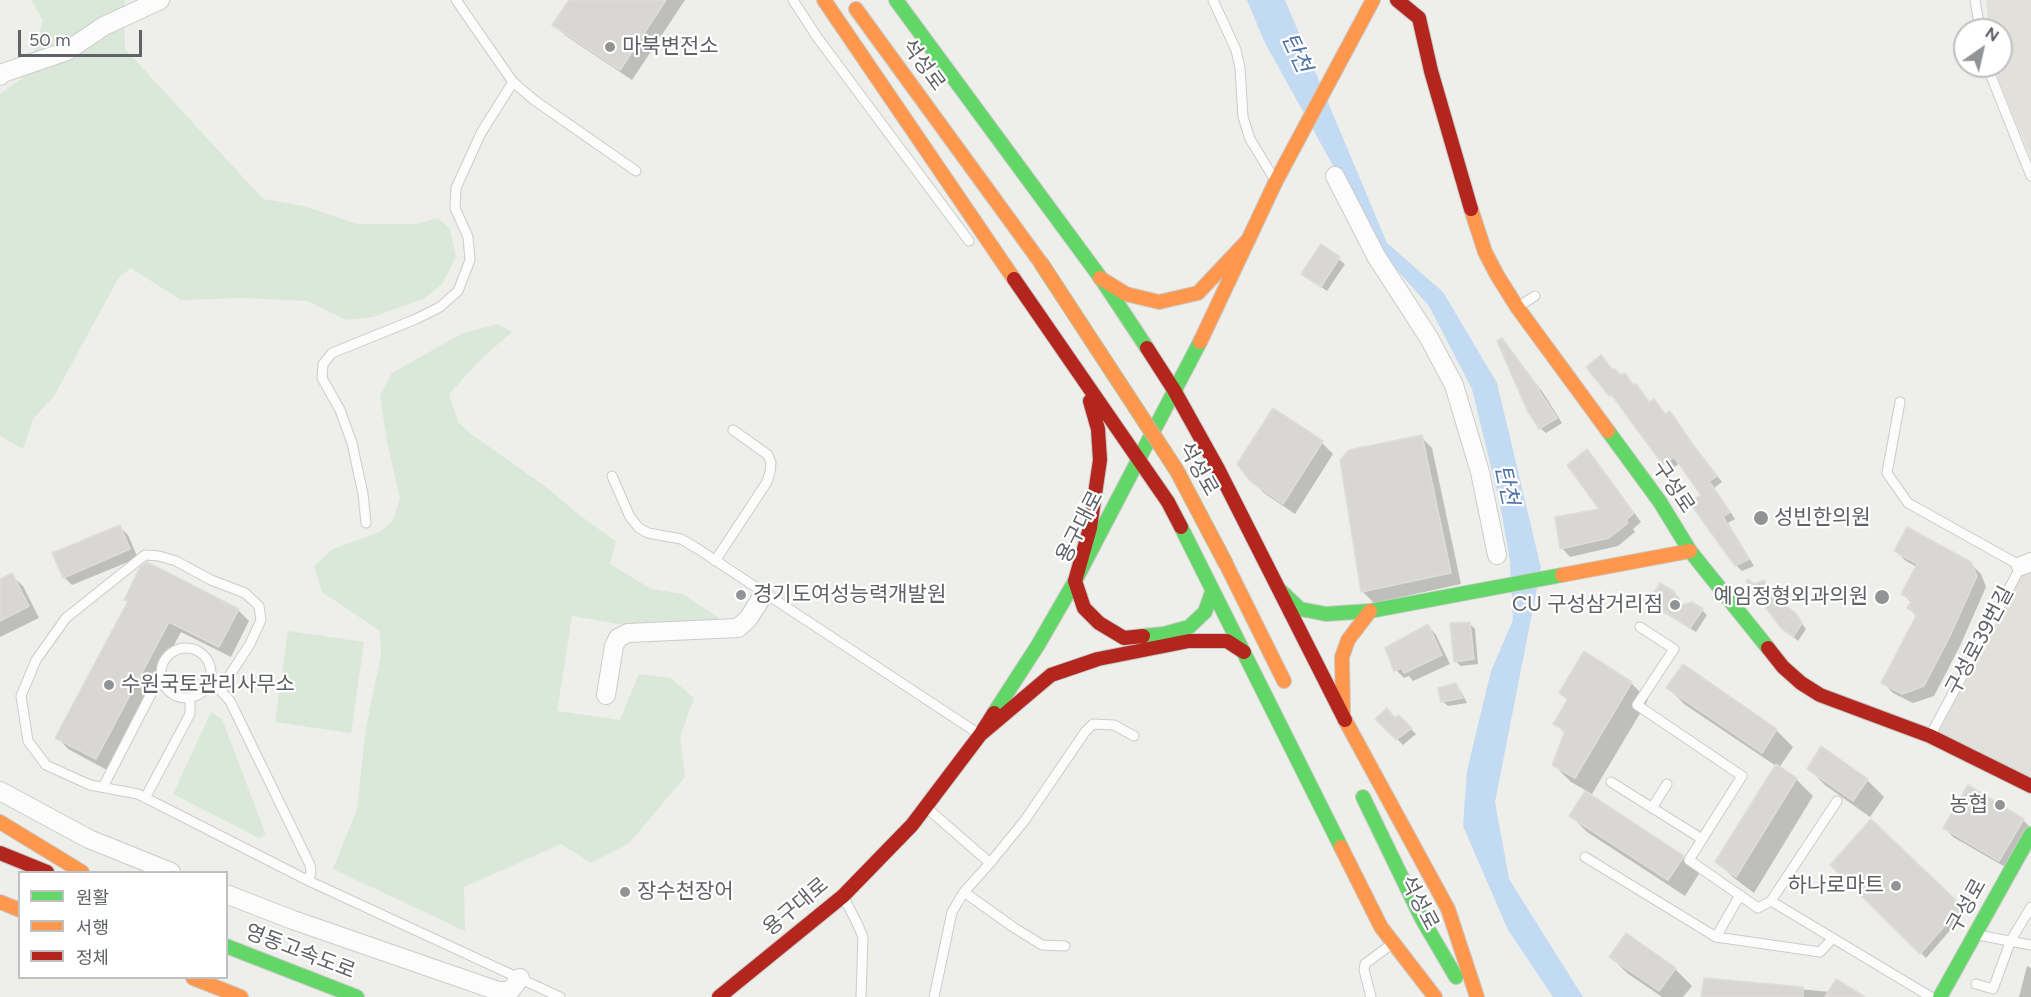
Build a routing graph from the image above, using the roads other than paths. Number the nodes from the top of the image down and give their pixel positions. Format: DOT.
graph roads {
  1 [pos="160,0"];
  2 [pos="456,0"];
  3 [pos="794,0"];
  4 [pos="824,0"];
  5 [pos="850,0"];
  6 [pos="896,0"];
  7 [pos="1213,0"];
  8 [pos="1373,0"];
  9 [pos="1397,0"];
  10 [pos="1975,0"];
  11 [pos="1978,18"];
  12 [pos="0,76"];
  13 [pos="1993,78"];
  14 [pos="513,82"];
  15 [pos="636,171"];
  16 [pos="1335,176"];
  17 [pos="2031,176"];
  18 [pos="1276,181"];
  19 [pos="1249,239"];
  20 [pos="977,251"];
  21 [pos="1100,277"];
  22 [pos="999,278"];
  23 [pos="1535,296"];
  24 [pos="1032,305"];
  25 [pos="1517,307"];
  26 [pos="1072,364"];
  27 [pos="1174,390"];
  28 [pos="1155,399"];
  29 [pos="1900,402"];
  30 [pos="1174,429"];
  31 [pos="733,430"];
  32 [pos="1138,461"];
  33 [pos="612,476"];
  34 [pos="366,523"];
  35 [pos="1245,524"];
  36 [pos="1690,551"];
  37 [pos="1192,552"];
  38 [pos="1497,555"];
  39 [pos="714,561"];
  40 [pos="2026,564"];
  41 [pos="1076,581"];
  42 [pos="1277,586"];
  43 [pos="1212,592"];
  44 [pos="764,594"];
  45 [pos="1370,611"];
  46 [pos="1640,627"];
  47 [pos="1244,652"];
  48 [pos="162,681"];
  49 [pos="209,684"];
  50 [pos="220,690"];
  51 [pos="1289,690"];
  52 [pos="606,696"];
  53 [pos="190,698"];
  54 [pos="1343,717"];
  55 [pos="980,735"];
  56 [pos="1134,736"];
  57 [pos="1930,736"];
  58 [pos="1611,782"];
  59 [pos="1667,784"];
  60 [pos="2031,786"];
  61 [pos="103,787"];
  62 [pos="1359,789"];
  63 [pos="0,791"];
  64 [pos="145,798"];
  65 [pos="1837,801"];
  66 [pos="926,807"];
  67 [pos="1652,808"];
  68 [pos="0,822"];
  69 [pos="2031,834"];
  70 [pos="1702,839"];
  71 [pos="0,853"];
  72 [pos="1585,857"];
  73 [pos="990,863"];
  74 [pos="42,871"];
  75 [pos="79,871"];
  76 [pos="166,871"];
  77 [pos="309,881"];
  78 [pos="964,892"];
  79 [pos="228,895"];
  80 [pos="1740,895"];
  81 [pos="843,896"];
  82 [pos="1772,901"];
  83 [pos="0,902"];
  84 [pos="2031,907"];
  85 [pos="18,908"];
  86 [pos="1976,934"];
  87 [pos="1716,937"];
  88 [pos="1833,938"];
  89 [pos="2011,940"];
  90 [pos="1393,943"];
  91 [pos="2031,945"];
  92 [pos="1065,946"];
  93 [pos="228,947"];
  94 [pos="1430,969"];
  95 [pos="520,978"];
  96 [pos="196,979"];
  97 [pos="1976,984"];
  98 [pos="241,997"];
  99 [pos="357,997"];
  100 [pos="560,997"];
  101 [pos="719,997"];
  102 [pos="861,997"];
  103 [pos="934,997"];
  104 [pos="1371,997"];
  105 [pos="1435,997"];
  106 [pos="1446,997"];
  107 [pos="1467,997"];
  108 [pos="1477,997"];
  109 [pos="1931,997"];
  110 [pos="1940,997"];
  1 -- 12 [label="street"];
  2 -- 14 [label="lane"];
  3 -- 20 [label="lane"];
  4 -- 24 [label="main road"];
  5 -- 51 [label="main road, 석성로, bridge"];
  6 -- 21 [label="main road"];
  7 -- 18 [label="lane"];
  8 -- 18 [label="main road, 용구대로"];
  9 -- 25 [label="main road, 구성로"];
  10 -- 11 [label="lane"];
  13 -- 17 [label="lane"];
  14 -- 15 [label="lane"];
  14 -- 34 [label="lane"];
  16 -- 38 [label="street"];
  18 -- 19 [label="main road, 용구대로"];
  19 -- 21 [label="main road"];
  19 -- 27 [label="main road, 용구대로"];
  21 -- 24 [label="main road"];
  21 -- 27 [label="main road"];
  22 -- 24 [label="lane"];
  23 -- 25 [label="lane"];
  24 -- 26 [label="main road"];
  25 -- 36 [label="main road, 구성로"];
  26 -- 32 [label="main road"];
  26 -- 41 [label="main road"];
  27 -- 32 [label="main road, 용구대로"];
  27 -- 35 [label="main road"];
  28 -- 30 [label="main road, 석성로"];
  29 -- 40 [label="lane, 구성로39번길"];
  31 -- 39 [label="lane"];
  32 -- 37 [label="main road"];
  32 -- 41 [label="main road, 용구대로"];
  33 -- 39 [label="lane"];
  35 -- 37 [label="main road"];
  35 -- 42 [label="main road"];
  36 -- 45 [label="main road"];
  36 -- 57 [label="main road, 구성로"];
  37 -- 43 [label="main road"];
  39 -- 44 [label="lane"];
  40 -- 57 [label="lane, 구성로39번길"];
  41 -- 43 [label="main road"];
  41 -- 55 [label="main road, 용구대로"];
  42 -- 45 [label="main road"];
  42 -- 54 [label="main road"];
  43 -- 47 [label="main road"];
  44 -- 52 [label="street"];
  44 -- 55 [label="lane"];
  45 -- 54 [label="main road"];
  46 -- 70 [label="lane"];
  47 -- 55 [label="main road"];
  47 -- 90 [label="main road"];
  48 -- 49 [label="lane"];
  48 -- 53 [label="lane"];
  48 -- 61 [label="lane"];
  49 -- 50 [label="lane"];
  49 -- 53 [label="lane"];
  50 -- 61 [label="lane"];
  50 -- 77 [label="lane"];
  53 -- 64 [label="lane"];
  54 -- 108 [label="main road"];
  55 -- 66 [label="main road, 용구대로"];
  56 -- 73 [label="lane"];
  57 -- 60 [label="main road, 구성로"];
  58 -- 67 [label="lane"];
  59 -- 67 [label="lane"];
  61 -- 64 [label="lane"];
  62 -- 107 [label="main road, 석성로"];
  63 -- 76 [label="street"];
  64 -- 77 [label="lane"];
  65 -- 82 [label="lane"];
  66 -- 73 [label="lane"];
  66 -- 81 [label="main road, 용구대로"];
  67 -- 70 [label="lane"];
  68 -- 75 [label="main road"];
  69 -- 86 [label="main road, 구성로"];
  70 -- 80 [label="lane"];
  71 -- 74 [label="main road"];
  72 -- 87 [label="lane"];
  73 -- 78 [label="lane"];
  77 -- 95 [label="lane"];
  78 -- 92 [label="lane"];
  78 -- 103 [label="lane"];
  79 -- 95 [label="street"];
  80 -- 82 [label="lane"];
  80 -- 87 [label="lane"];
  81 -- 101 [label="main road, 용구대로"];
  81 -- 102 [label="lane"];
  82 -- 88 [label="lane"];
  83 -- 85 [label="main road"];
  84 -- 89 [label="lane"];
  86 -- 89 [label="lane"];
  86 -- 110 [label="main road, 구성로"];
  87 -- 88 [label="lane"];
  88 -- 109 [label="lane"];
  89 -- 91 [label="lane"];
  89 -- 97 [label="lane"];
  90 -- 104 [label="lane"];
  90 -- 105 [label="main road"];
  93 -- 99 [label="main road, 영동고속도로"];
  94 -- 106 [label="main road"];
  95 -- 100 [label="lane"];
  96 -- 98 [label="main road"];
}
